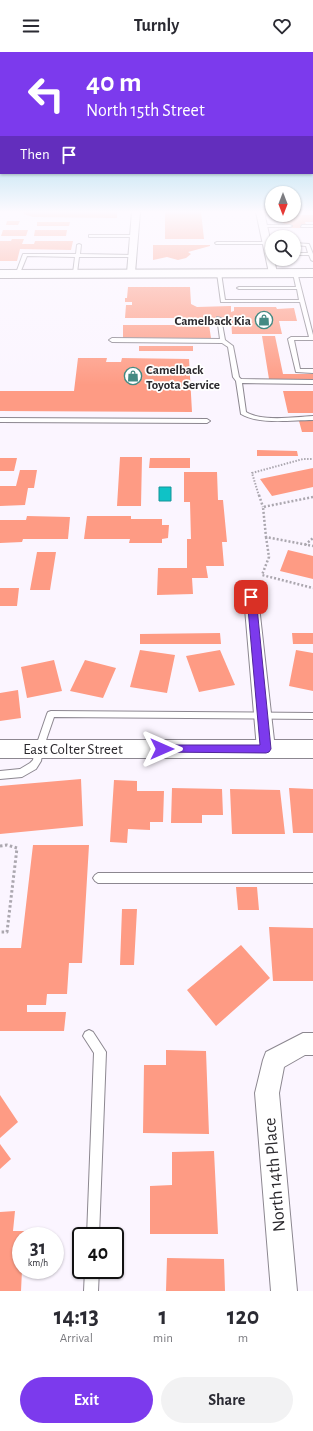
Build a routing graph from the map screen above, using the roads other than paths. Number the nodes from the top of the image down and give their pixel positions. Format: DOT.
graph roads {
  1 [pos="20,270"];
  2 [pos="76,270"];
  3 [pos="131,270"];
  4 [pos="273,270"];
  5 [pos="75,273"];
  6 [pos="131,273"];
  7 [pos="219,273"];
  8 [pos="273,273"];
  9 [pos="295,273"];
  10 [pos="313,273"];
  11 [pos="0,274"];
  12 [pos="18,274"];
  13 [pos="239,288"];
  14 [pos="299,288"];
  15 [pos="223,301"];
  16 [pos="302,301"];
  17 [pos="219,306"];
  18 [pos="219,318"];
  19 [pos="313,338"];
  20 [pos="112,340"];
  21 [pos="223,342"];
  22 [pos="313,371"];
  23 [pos="239,381"];
  24 [pos="313,382"];
  25 [pos="313,418"];
  26 [pos="0,420"];
  27 [pos="207,421"];
  28 [pos="251,597"];
  29 [pos="262,715"];
  30 [pos="313,716"];
  31 [pos="0,749"];
  32 [pos="39,749"];
  33 [pos="266,749"];
  34 [pos="313,749"];
  35 [pos="0,775"];
  36 [pos="98,878"];
  37 [pos="313,878"];
  38 [pos="89,1036"];
  39 [pos="313,1044"];
  40 [pos="93,1227"];
  41 [pos="92,1279"];
  42 [pos="91,1291"];
  43 [pos="284,1291"];
  1 -- 12 [label="lane"];
  2 -- 5 [label="lane"];
  3 -- 6 [label="street"];
  4 -- 8 [label="street"];
  5 -- 6 [label="main road"];
  5 -- 12 [label="main road"];
  6 -- 7 [label="main road"];
  7 -- 8 [label="main road"];
  7 -- 15 [label="lane"];
  8 -- 9 [label="main road"];
  9 -- 10 [label="main road"];
  9 -- 14 [label="lane"];
  11 -- 12 [label="main road"];
  13 -- 14 [label="lane"];
  14 -- 16 [label="lane"];
  15 -- 16 [label="lane"];
  15 -- 17 [label="lane"];
  16 -- 19 [label="lane"];
  18 -- 21 [label="lane"];
  19 -- 22 [label="lane"];
  20 -- 21 [label="lane"];
  21 -- 23 [label="lane"];
  23 -- 24 [label="lane"];
  23 -- 25 [label="lane"];
  26 -- 27 [label="lane"];
  28 -- 29 [label="street"];
  29 -- 30 [label="lane"];
  29 -- 32 [label="lane"];
  29 -- 33 [label="street"];
  31 -- 32 [label="street, East Colter Street"];
  32 -- 33 [label="street, East Colter Street"];
  32 -- 35 [label="lane"];
  33 -- 34 [label="street, East Colter Street"];
  36 -- 37 [label="lane"];
  38 -- 40 [label="lane"];
  39 -- 43 [label="street, North 14th Place"];
  41 -- 42 [label="lane"];
}
